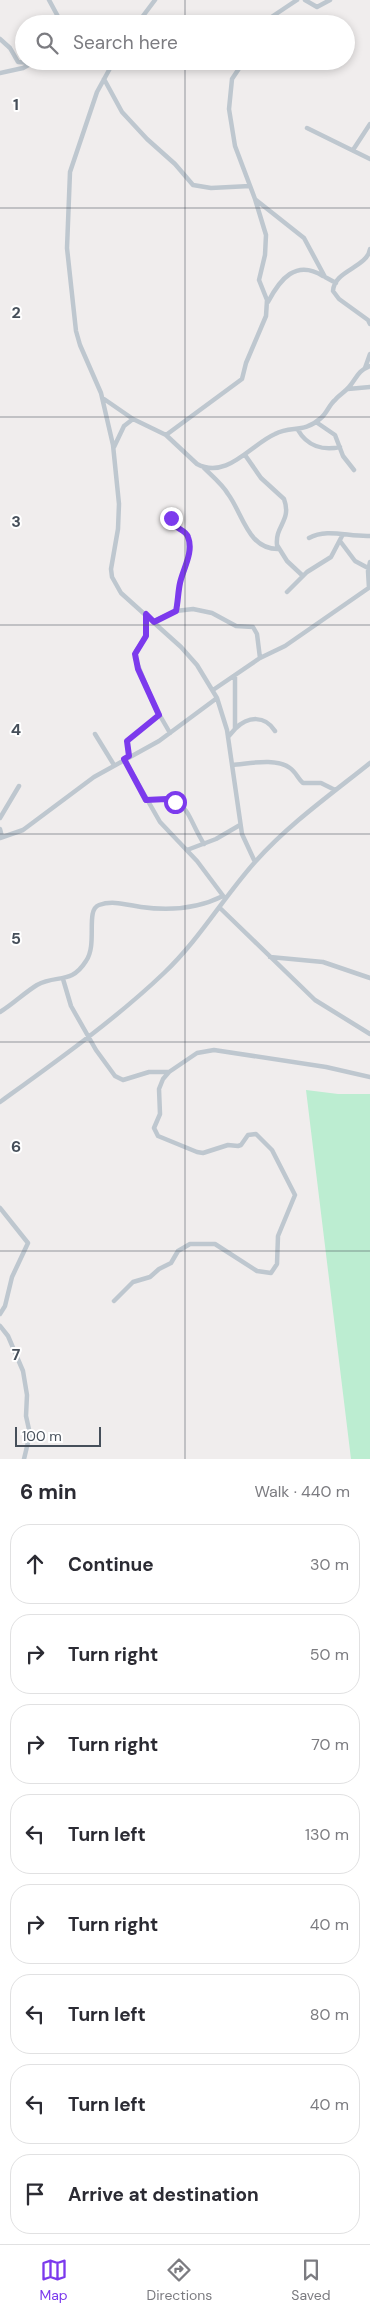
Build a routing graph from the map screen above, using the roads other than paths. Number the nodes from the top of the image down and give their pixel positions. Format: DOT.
graph roads {
  1 [pos="49,0"];
  2 [pos="155,0"];
  3 [pos="297,0"];
  4 [pos="305,0"];
  5 [pos="330,0"];
  6 [pos="57,15"];
  7 [pos="144,15"];
  8 [pos="274,15"];
  9 [pos="0,39"];
  10 [pos="15,57"];
  11 [pos="15,70"];
  12 [pos="109,70"];
  13 [pos="238,70"];
  14 [pos="0,73"];
  15 [pos="104,79"];
  16 [pos="370,124"];
  17 [pos="307,128"];
  18 [pos="353,150"];
  19 [pos="370,159"];
  20 [pos="250,186"];
  21 [pos="255,199"];
  22 [pos="370,249"];
  23 [pos="325,277"];
  24 [pos="336,283"];
  25 [pos="267,303"];
  26 [pos="370,324"];
  27 [pos="370,354"];
  28 [pos="368,367"];
  29 [pos="370,388"];
  30 [pos="348,389"];
  31 [pos="103,398"];
  32 [pos="133,419"];
  33 [pos="316,422"];
  34 [pos="298,430"];
  35 [pos="166,434"];
  36 [pos="340,447"];
  37 [pos="114,448"];
  38 [pos="245,455"];
  39 [pos="202,467"];
  40 [pos="354,470"];
  41 [pos="171,516"];
  42 [pos="370,536"];
  43 [pos="309,538"];
  44 [pos="341,538"];
  45 [pos="279,549"];
  46 [pos="370,562"];
  47 [pos="368,568"];
  48 [pos="303,576"];
  49 [pos="370,588"];
  50 [pos="287,592"];
  51 [pos="176,611"];
  52 [pos="146,614"];
  53 [pos="154,622"];
  54 [pos="260,658"];
  55 [pos="235,675"];
  56 [pos="213,690"];
  57 [pos="217,698"];
  58 [pos="159,715"];
  59 [pos="235,729"];
  60 [pos="275,731"];
  61 [pos="170,733"];
  62 [pos="95,734"];
  63 [pos="228,736"];
  64 [pos="129,756"];
  65 [pos="124,759"];
  66 [pos="370,764"];
  67 [pos="114,765"];
  68 [pos="232,765"];
  69 [pos="18,786"];
  70 [pos="335,790"];
  71 [pos="146,800"];
  72 [pos="0,818"];
  73 [pos="240,825"];
  74 [pos="0,829"];
  75 [pos="1,838"];
  76 [pos="204,844"];
  77 [pos="187,850"];
  78 [pos="255,862"];
  79 [pos="224,898"];
  80 [pos="220,908"];
  81 [pos="270,957"];
  82 [pos="370,978"];
  83 [pos="63,979"];
  84 [pos="0,1012"];
  85 [pos="370,1034"];
  86 [pos="89,1035"];
  87 [pos="159,1072"];
  88 [pos="169,1072"];
  89 [pos="370,1077"];
  90 [pos="163,1079"];
  91 [pos="0,1102"];
  92 [pos="0,1210"];
  93 [pos="114,1301"];
  94 [pos="0,1314"];
  95 [pos="0,1326"];
  96 [pos="24,1459"];
  1 -- 6 [label="street"];
  2 -- 7 [label="street"];
  3 -- 8 [label="street"];
  4 -- 5 [label="street"];
  9 -- 10 [label="street"];
  11 -- 14 [label="street"];
  12 -- 15 [label="street"];
  13 -- 20 [label="street"];
  15 -- 20 [label="street"];
  15 -- 31 [label="street"];
  16 -- 18 [label="street"];
  17 -- 18 [label="street"];
  18 -- 19 [label="street"];
  20 -- 21 [label="street"];
  21 -- 23 [label="street"];
  21 -- 25 [label="street"];
  22 -- 24 [label="street"];
  23 -- 24 [label="street"];
  23 -- 25 [label="street"];
  24 -- 26 [label="street"];
  25 -- 35 [label="street"];
  27 -- 28 [label="street"];
  28 -- 30 [label="street"];
  29 -- 30 [label="street"];
  30 -- 33 [label="street"];
  31 -- 32 [label="street"];
  31 -- 37 [label="street"];
  32 -- 35 [label="street"];
  32 -- 37 [label="street"];
  33 -- 34 [label="street"];
  33 -- 36 [label="street"];
  34 -- 36 [label="street"];
  34 -- 38 [label="street"];
  35 -- 39 [label="street"];
  36 -- 40 [label="street"];
  37 -- 52 [label="street"];
  38 -- 39 [label="street"];
  38 -- 45 [label="street"];
  39 -- 45 [label="street"];
  41 -- 51 [label="street"];
  42 -- 44 [label="street"];
  43 -- 44 [label="street"];
  44 -- 47 [label="street"];
  44 -- 48 [label="street"];
  45 -- 48 [label="street"];
  46 -- 47 [label="street"];
  47 -- 49 [label="street"];
  48 -- 50 [label="street"];
  49 -- 54 [label="street"];
  51 -- 53 [label="street"];
  51 -- 54 [label="street"];
  52 -- 53 [label="street"];
  52 -- 58 [label="street"];
  53 -- 56 [label="street"];
  54 -- 55 [label="street"];
  55 -- 56 [label="street"];
  55 -- 59 [label="street"];
  56 -- 57 [label="street"];
  57 -- 61 [label="street"];
  57 -- 63 [label="street"];
  58 -- 61 [label="street"];
  58 -- 64 [label="street"];
  59 -- 60 [label="street"];
  59 -- 63 [label="street"];
  61 -- 64 [label="street"];
  62 -- 67 [label="street"];
  63 -- 68 [label="street"];
  64 -- 65 [label="street"];
  65 -- 67 [label="street"];
  65 -- 71 [label="street"];
  66 -- 70 [label="street"];
  67 -- 75 [label="street"];
  68 -- 70 [label="street"];
  68 -- 73 [label="street"];
  69 -- 72 [label="street"];
  70 -- 78 [label="street"];
  71 -- 76 [label="street"];
  71 -- 77 [label="street"];
  73 -- 76 [label="street"];
  73 -- 78 [label="street"];
  74 -- 75 [label="street"];
  76 -- 77 [label="street"];
  77 -- 79 [label="street"];
  78 -- 79 [label="street"];
  79 -- 80 [label="street"];
  79 -- 83 [label="street"];
  80 -- 81 [label="street"];
  80 -- 86 [label="street"];
  81 -- 82 [label="street"];
  81 -- 85 [label="street"];
  83 -- 84 [label="street"];
  83 -- 86 [label="street"];
  86 -- 87 [label="street"];
  86 -- 91 [label="street"];
  87 -- 88 [label="street"];
  87 -- 90 [label="street"];
  88 -- 89 [label="street"];
  88 -- 90 [label="street"];
  90 -- 93 [label="street"];
  92 -- 94 [label="street"];
  95 -- 96 [label="street"];
}
